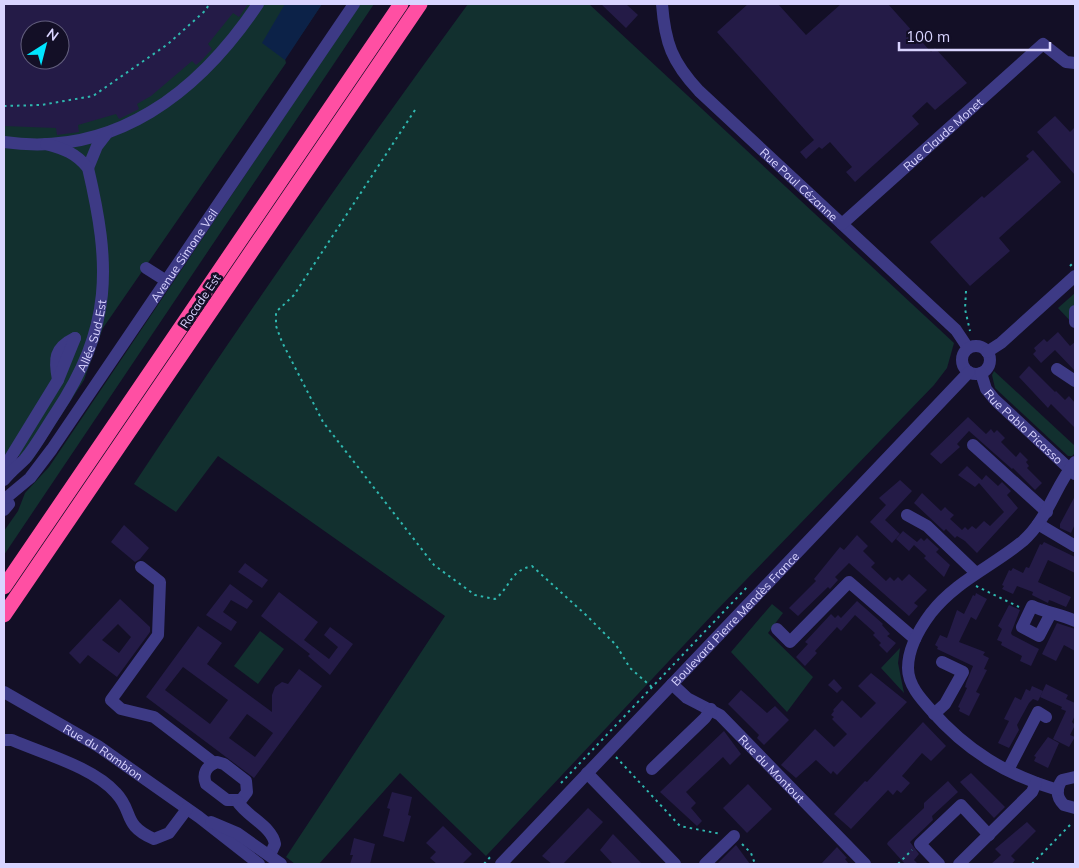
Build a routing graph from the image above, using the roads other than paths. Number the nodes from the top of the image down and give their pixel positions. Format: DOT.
graph roads {
  1 [pos="258,4"];
  2 [pos="354,4"];
  3 [pos="401,4"];
  4 [pos="420,4"];
  5 [pos="662,4"];
  6 [pos="1075,63"];
  7 [pos="155,93"];
  8 [pos="163,104"];
  9 [pos="107,133"];
  10 [pos="4,142"];
  11 [pos="46,144"];
  12 [pos="88,168"];
  13 [pos="842,224"];
  14 [pos="146,268"];
  15 [pos="1075,276"];
  16 [pos="165,280"];
  17 [pos="1075,311"];
  18 [pos="1075,322"];
  19 [pos="75,338"];
  20 [pos="968,348"];
  21 [pos="988,352"];
  22 [pos="1057,369"];
  23 [pos="975,372"];
  24 [pos="76,380"];
  25 [pos="1075,380"];
  26 [pos="46,403"];
  27 [pos="973,445"];
  28 [pos="4,468"];
  29 [pos="1073,469"];
  30 [pos="4,480"];
  31 [pos="5,502"];
  32 [pos="1047,512"];
  33 [pos="907,514"];
  34 [pos="1038,524"];
  35 [pos="1075,546"];
  36 [pos="141,566"];
  37 [pos="976,572"];
  38 [pos="4,586"];
  39 [pos="4,615"];
  40 [pos="1050,615"];
  41 [pos="1075,621"];
  42 [pos="777,629"];
  43 [pos="915,639"];
  44 [pos="942,662"];
  45 [pos="672,684"];
  46 [pos="4,692"];
  47 [pos="711,709"];
  48 [pos="934,714"];
  49 [pos="1046,717"];
  50 [pos="4,740"];
  51 [pos="214,763"];
  52 [pos="652,769"];
  53 [pos="1008,770"];
  54 [pos="587,773"];
  55 [pos="1075,777"];
  56 [pos="1036,782"];
  57 [pos="1058,790"];
  58 [pos="237,802"];
  59 [pos="1075,808"];
  60 [pos="187,809"];
  61 [pos="199,816"];
  62 [pos="989,835"];
  63 [pos="734,836"];
  64 [pos="510,854"];
  65 [pos="270,855"];
  66 [pos="259,864"];
  67 [pos="281,864"];
  68 [pos="501,864"];
  69 [pos="520,864"];
  70 [pos="675,864"];
  71 [pos="705,864"];
  72 [pos="865,864"];
  73 [pos="939,864"];
  74 [pos="959,864"];
  1 -- 8 [label="street"];
  2 -- 16 [label="street, Avenue Simone Veil"];
  3 -- 38 [label="highway, Rocade Est"];
  4 -- 39 [label="highway, Rocade Est"];
  5 -- 13 [label="street, Rue Paul Cézanne"];
  6 -- 13 [label="street, Rue Claude Monet"];
  7 -- 8 [label="street"];
  8 -- 9 [label="street"];
  9 -- 11 [label="street"];
  9 -- 12 [label="street"];
  10 -- 11 [label="street"];
  11 -- 12 [label="street"];
  12 -- 24 [label="street, Allée Sud-Est"];
  13 -- 20 [label="street, Rue Paul Cézanne"];
  14 -- 16 [label="street"];
  15 -- 21 [label="street"];
  16 -- 31 [label="street, Avenue Simone Veil"];
  17 -- 18 [label="street"];
  19 -- 26 [label="street"];
  20 -- 21 [label="street"];
  20 -- 23 [label="street"];
  21 -- 23 [label="street"];
  22 -- 25 [label="street"];
  23 -- 29 [label="street, Rue Pablo Picasso"];
  23 -- 45 [label="street, Boulevard Pierre Mendès France"];
  24 -- 26 [label="street"];
  24 -- 30 [label="street, Allée Sud-Est"];
  26 -- 28 [label="street"];
  27 -- 32 [label="street"];
  29 -- 32 [label="street"];
  32 -- 34 [label="street"];
  33 -- 37 [label="street"];
  34 -- 35 [label="street"];
  34 -- 37 [label="street"];
  36 -- 51 [label="street"];
  37 -- 43 [label="street"];
  40 -- 40 [label="street"];
  40 -- 41 [label="street"];
  42 -- 43 [label="street"];
  43 -- 48 [label="street"];
  44 -- 48 [label="street"];
  45 -- 47 [label="street, Rue du Montout"];
  45 -- 54 [label="street, Boulevard Pierre Mendès France"];
  46 -- 60 [label="street, Rue du Rambion"];
  47 -- 52 [label="street"];
  47 -- 72 [label="street, Rue du Montout"];
  48 -- 53 [label="street"];
  49 -- 53 [label="street"];
  50 -- 60 [label="street"];
  51 -- 58 [label="street"];
  51 -- 58 [label="street"];
  53 -- 56 [label="street"];
  54 -- 64 [label="street, Boulevard Pierre Mendès France"];
  54 -- 70 [label="street"];
  55 -- 57 [label="street"];
  56 -- 57 [label="street"];
  56 -- 62 [label="street"];
  57 -- 59 [label="street"];
  58 -- 65 [label="street"];
  60 -- 61 [label="street, Rue du Rambion"];
  61 -- 65 [label="street, Rue du Rambion"];
  61 -- 66 [label="street, Rue du Rambion"];
  62 -- 73 [label="street"];
  62 -- 74 [label="street"];
  63 -- 71 [label="street"];
  64 -- 68 [label="street, Boulevard Pierre Mendès France"];
  64 -- 69 [label="street"];
  65 -- 67 [label="street, Rue du Rambion"];
}
